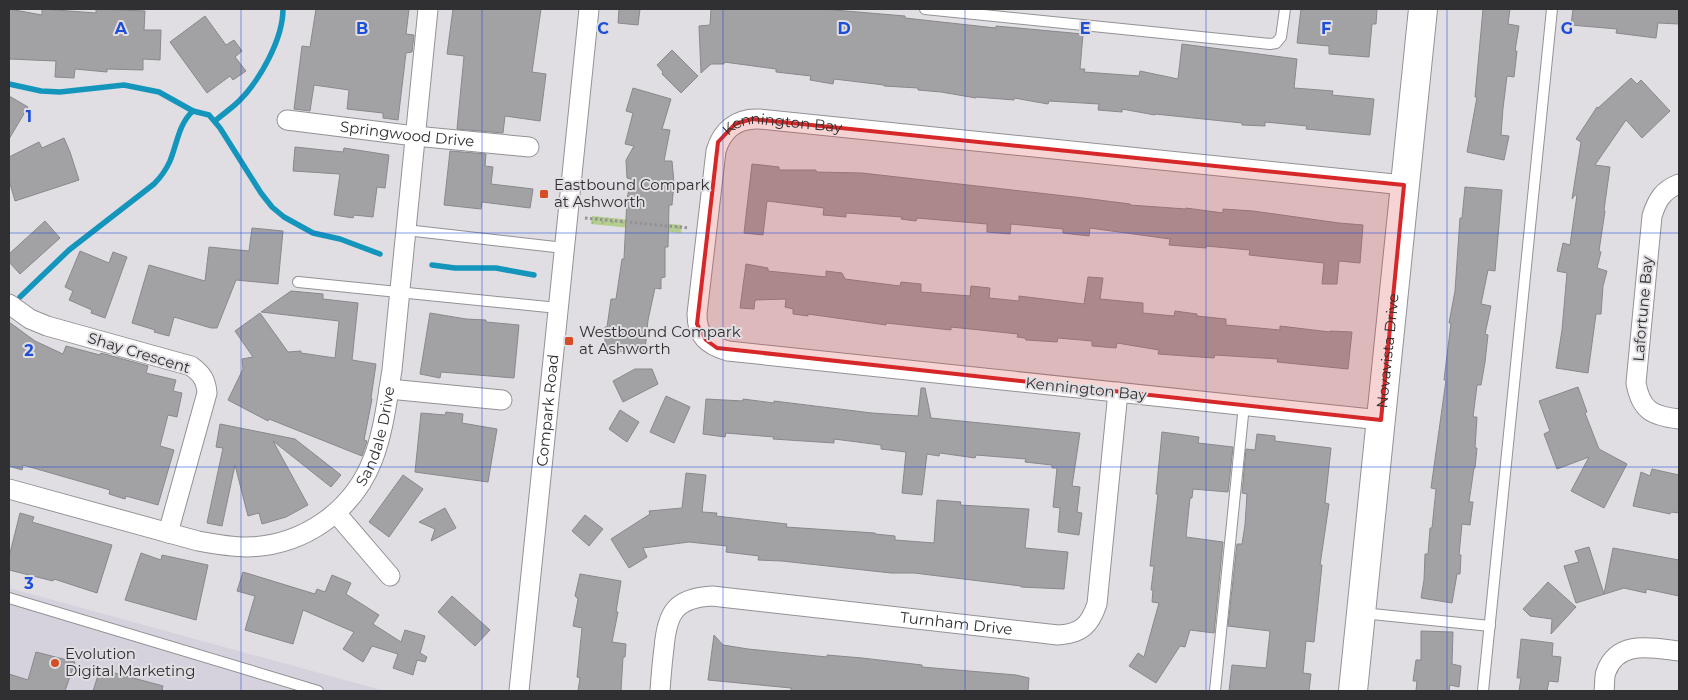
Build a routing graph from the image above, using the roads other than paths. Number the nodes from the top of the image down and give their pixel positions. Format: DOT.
graph roads {
  1 [pos="428,9"];
  2 [pos="589,9"];
  3 [pos="925,9"];
  4 [pos="1285,9"];
  5 [pos="1422,9"];
  6 [pos="1552,9"];
  7 [pos="287,120"];
  8 [pos="415,136"];
  9 [pos="529,147"];
  10 [pos="1679,184"];
  11 [pos="1404,185"];
  12 [pos="406,230"];
  13 [pos="564,248"];
  14 [pos="298,282"];
  15 [pos="399,292"];
  16 [pos="9,304"];
  17 [pos="558,308"];
  18 [pos="389,389"];
  19 [pos="1118,392"];
  20 [pos="502,400"];
  21 [pos="1244,405"];
  22 [pos="1679,419"];
  23 [pos="1381,420"];
  24 [pos="9,489"];
  25 [pos="336,513"];
  26 [pos="168,533"];
  27 [pos="390,576"];
  28 [pos="9,598"];
  29 [pos="1361,613"];
  30 [pos="1490,626"];
  31 [pos="1679,651"];
  32 [pos="318,691"];
  33 [pos="519,691"];
  34 [pos="660,691"];
  35 [pos="1215,691"];
  36 [pos="1353,691"];
  37 [pos="1483,691"];
  38 [pos="1604,691"];
  1 -- 8 [label="street, Sandale Drive"];
  2 -- 13 [label="street, Compark Road"];
  3 -- 4 [label="lane"];
  5 -- 11 [label="street, Novavista Drive"];
  6 -- 30 [label="lane"];
  7 -- 8 [label="street, Springwood Drive"];
  8 -- 9 [label="street, Springwood Drive"];
  8 -- 12 [label="street, Sandale Drive"];
  10 -- 22 [label="street, Lafortune Bay"];
  11 -- 19 [label="street, Kennington Bay"];
  11 -- 23 [label="street, Novavista Drive"];
  12 -- 13 [label="lane"];
  12 -- 15 [label="street, Sandale Drive"];
  13 -- 17 [label="street, Compark Road"];
  14 -- 15 [label="lane"];
  15 -- 17 [label="lane"];
  15 -- 18 [label="street, Sandale Drive"];
  16 -- 26 [label="street, Shay Crescent"];
  17 -- 33 [label="street, Compark Road"];
  18 -- 20 [label="street"];
  18 -- 25 [label="street, Sandale Drive"];
  19 -- 21 [label="street, Kennington Bay"];
  19 -- 34 [label="street, Turnham Drive"];
  21 -- 23 [label="street, Kennington Bay"];
  21 -- 35 [label="lane"];
  23 -- 29 [label="street, Novavista Drive"];
  24 -- 26 [label="street, Sandale Drive"];
  25 -- 26 [label="street, Sandale Drive"];
  25 -- 27 [label="street"];
  28 -- 32 [label="lane"];
  29 -- 30 [label="lane"];
  29 -- 36 [label="street, Novavista Drive"];
  30 -- 37 [label="lane"];
  31 -- 38 [label="street"];
}
